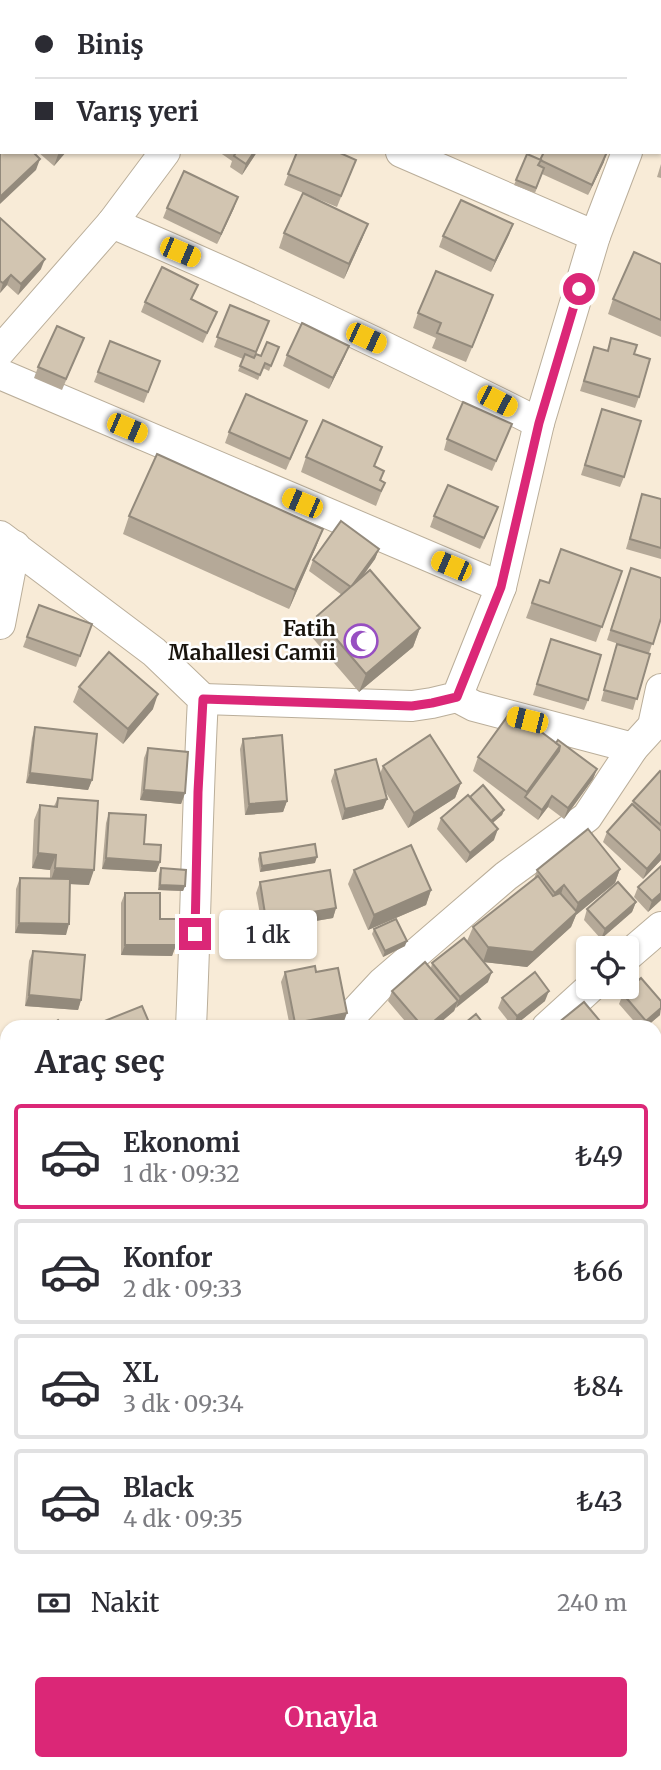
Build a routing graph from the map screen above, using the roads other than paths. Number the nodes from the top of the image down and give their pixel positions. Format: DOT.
graph roads {
  1 [pos="164,154"];
  2 [pos="406,154"];
  3 [pos="626,154"];
  4 [pos="112,223"];
  5 [pos="595,236"];
  6 [pos="0,351"];
  7 [pos="0,374"];
  8 [pos="539,423"];
  9 [pos="7,541"];
  10 [pos="501,587"];
  11 [pos="0,624"];
  12 [pos="661,689"];
  13 [pos="457,697"];
  14 [pos="203,699"];
  15 [pos="657,727"];
  16 [pos="634,748"];
  17 [pos="661,927"];
  18 [pos="639,946"];
  19 [pos="578,999"];
  20 [pos="191,1020"];
  21 [pos="348,1020"];
  22 [pos="555,1020"];
  1 -- 4 [label="street"];
  2 -- 5 [label="street"];
  3 -- 5 [label="street"];
  4 -- 6 [label="street"];
  4 -- 8 [label="street"];
  5 -- 8 [label="street"];
  7 -- 10 [label="street"];
  8 -- 10 [label="street"];
  9 -- 11 [label="street"];
  9 -- 14 [label="street"];
  10 -- 13 [label="street"];
  12 -- 15 [label="street"];
  13 -- 14 [label="street"];
  13 -- 16 [label="street"];
  14 -- 20 [label="street"];
  15 -- 16 [label="street"];
  16 -- 21 [label="street"];
  17 -- 18 [label="street"];
  19 -- 22 [label="street"];
}
